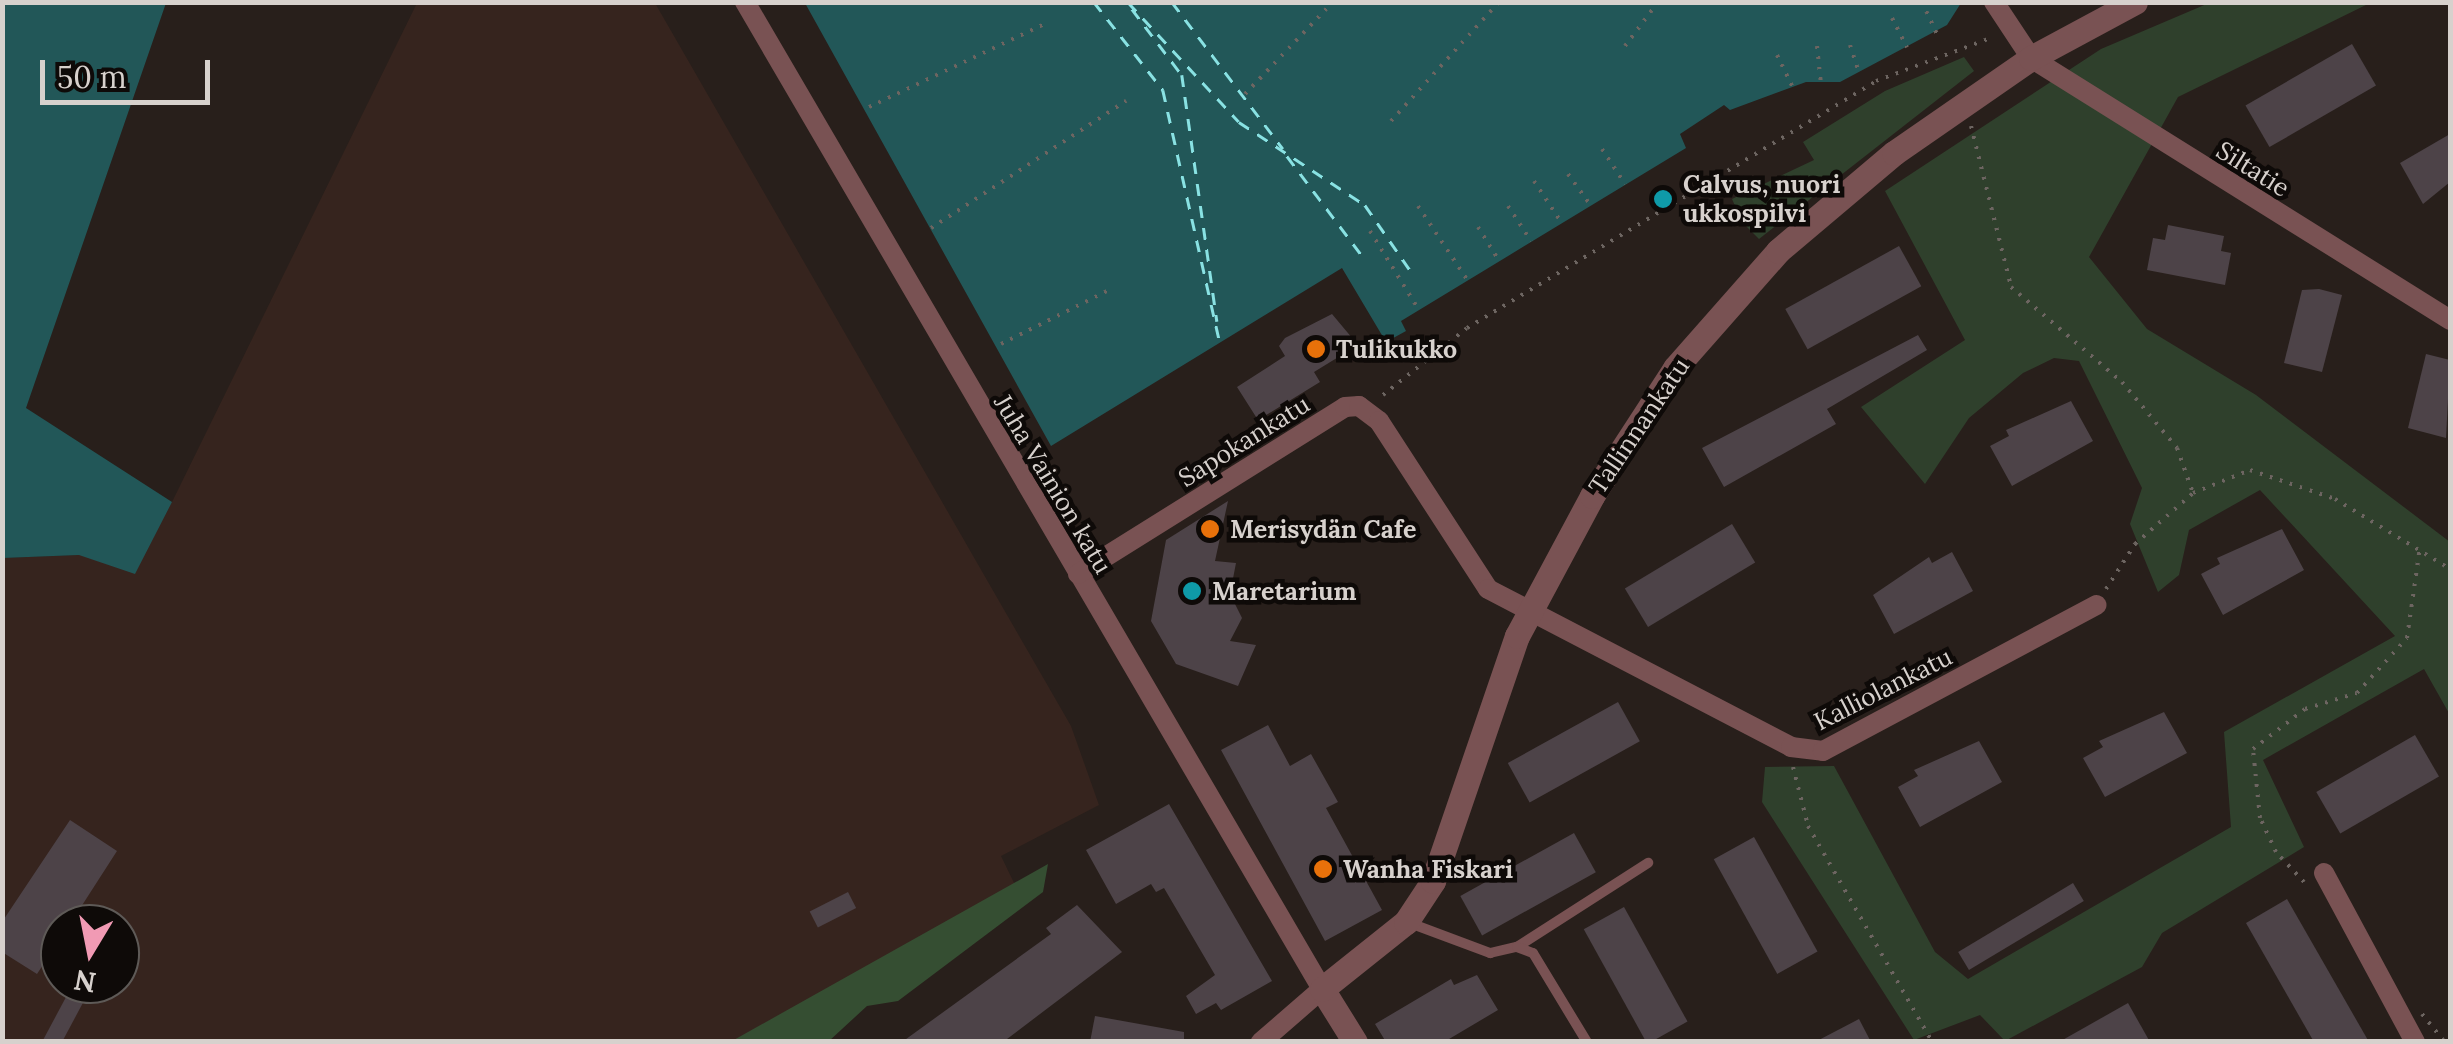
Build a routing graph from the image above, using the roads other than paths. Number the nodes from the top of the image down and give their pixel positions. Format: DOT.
graph roads {
  1 [pos="745,2"];
  2 [pos="1994,2"];
  3 [pos="2135,2"];
  4 [pos="2031,58"];
  5 [pos="2450,320"];
  6 [pos="1078,574"];
  7 [pos="2096,605"];
  8 [pos="1528,614"];
  9 [pos="1648,863"];
  10 [pos="2324,873"];
  11 [pos="1406,922"];
  12 [pos="1517,947"];
  13 [pos="1322,989"];
  14 [pos="1261,1042"];
  15 [pos="1355,1042"];
  16 [pos="1587,1042"];
  17 [pos="2414,1042"];
  1 -- 6 [label="street, Juha Vainion katu"];
  2 -- 4 [label="street"];
  3 -- 4 [label="street, Tallinnankatu"];
  4 -- 5 [label="street, Siltatie"];
  4 -- 8 [label="street, Tallinnankatu"];
  6 -- 8 [label="street, Sapokankatu"];
  6 -- 13 [label="street, Juha Vainion katu"];
  7 -- 8 [label="street, Kalliolankatu"];
  8 -- 11 [label="street, Tallinnankatu"];
  9 -- 12 [label="lane"];
  10 -- 17 [label="street"];
  11 -- 12 [label="lane"];
  11 -- 13 [label="street, Tallinnankatu"];
  12 -- 16 [label="lane"];
  13 -- 14 [label="street"];
  13 -- 15 [label="street"];
}
